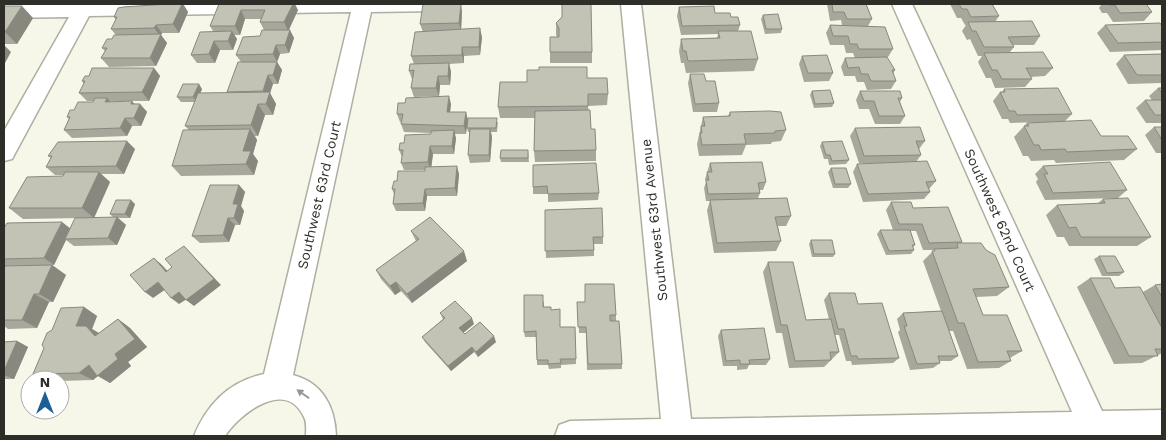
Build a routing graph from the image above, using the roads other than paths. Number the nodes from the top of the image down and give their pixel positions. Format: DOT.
graph roads {
  1 [pos="438,4"];
  2 [pos="631,4"];
  3 [pos="902,4"];
  4 [pos="362,5"];
  5 [pos="84,7"];
  6 [pos="4,11"];
  7 [pos="4,152"];
  8 [pos="276,386"];
  9 [pos="1162,424"];
  10 [pos="1096,431"];
  11 [pos="678,435"];
  12 [pos="209,436"];
  13 [pos="320,436"];
  14 [pos="570,436"];
  1 -- 4 [label="street"];
  2 -- 11 [label="street, Southwest 63rd Avenue"];
  3 -- 10 [label="street, Southwest 62nd Court"];
  4 -- 5 [label="street"];
  4 -- 8 [label="street, Southwest 63rd Court"];
  5 -- 6 [label="street"];
  5 -- 7 [label="street"];
  8 -- 12 [label="street"];
  13 -- 8 [label="street, one-way"];
  9 -- 10 [label="street"];
  10 -- 11 [label="street"];
  11 -- 14 [label="street"];
}
